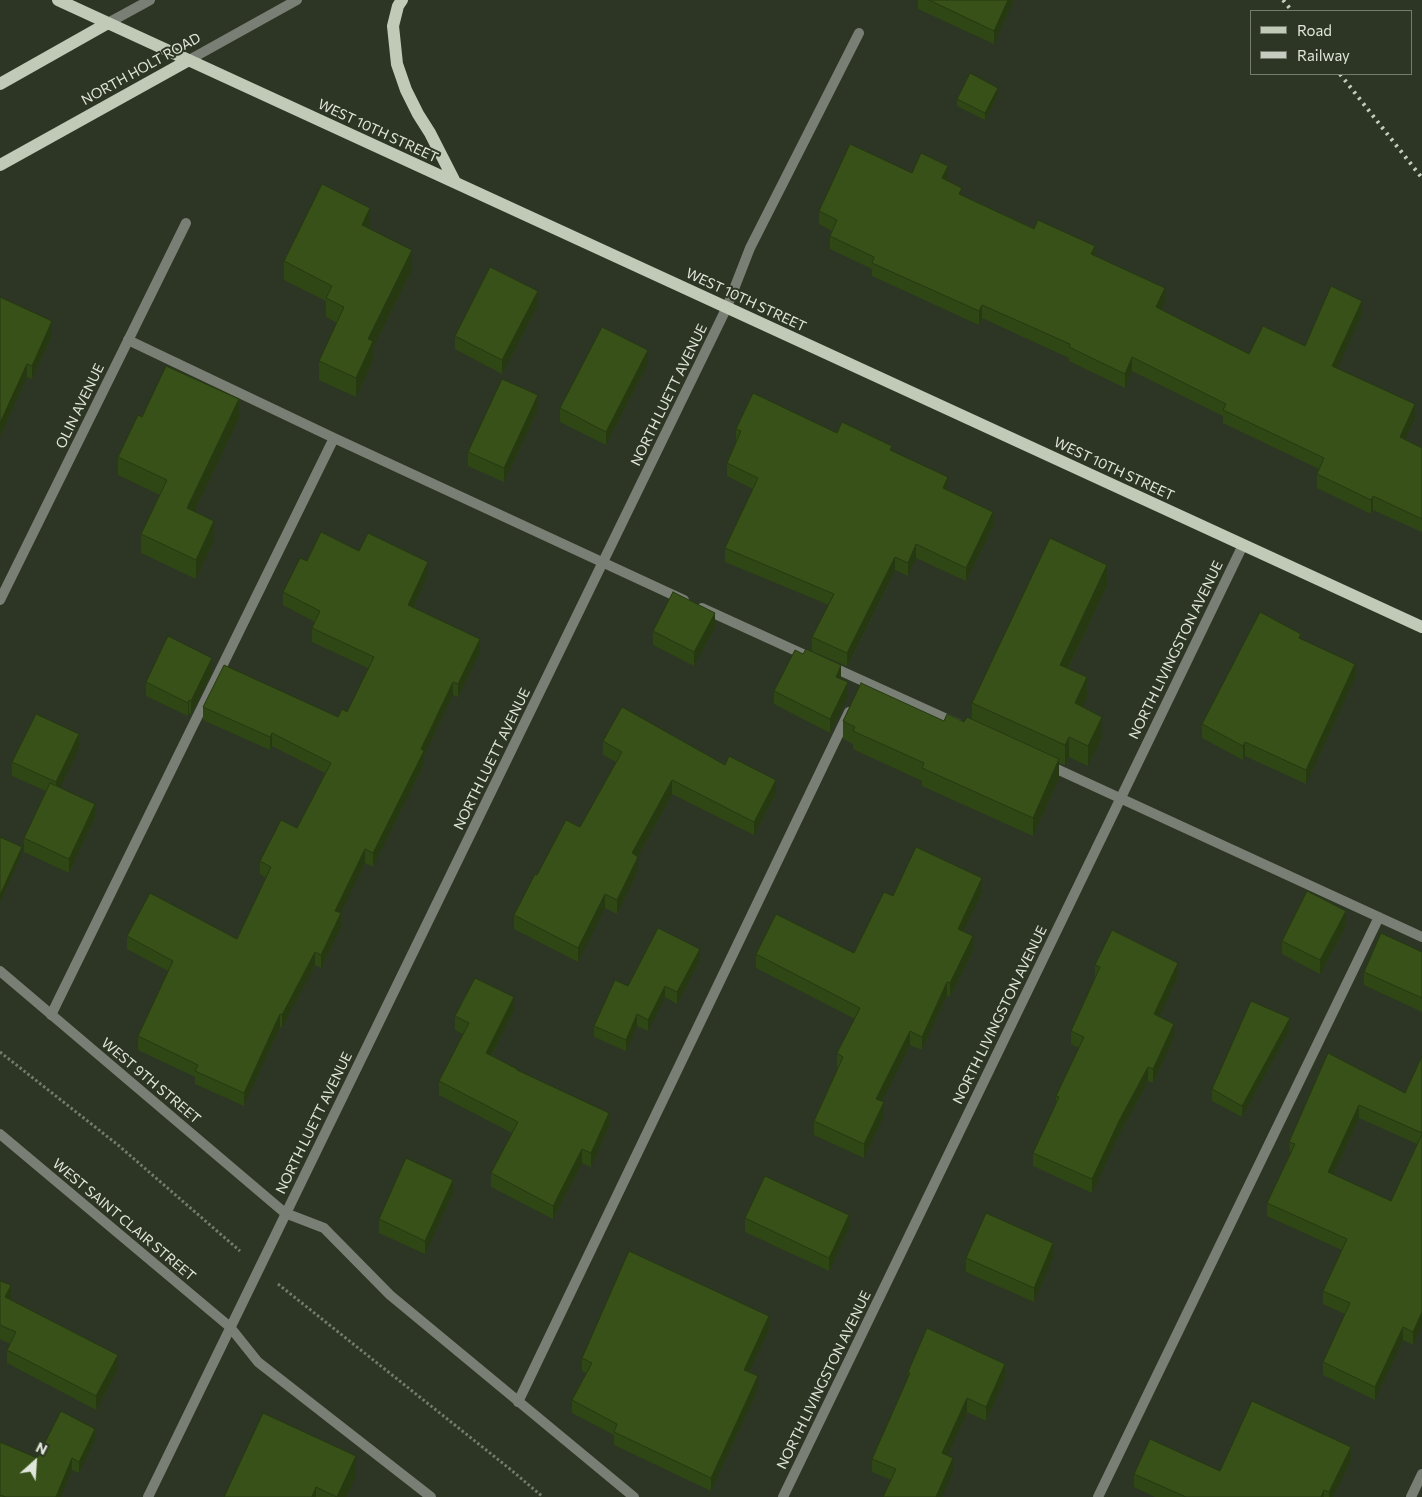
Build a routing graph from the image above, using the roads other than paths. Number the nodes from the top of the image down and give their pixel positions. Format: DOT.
graph roads {
  1 [pos="58,0"];
  2 [pos="150,0"];
  3 [pos="297,0"];
  4 [pos="402,0"];
  5 [pos="108,23"];
  6 [pos="859,33"];
  7 [pos="189,60"];
  8 [pos="0,84"];
  9 [pos="0,165"];
  10 [pos="455,182"];
  11 [pos="186,223"];
  12 [pos="728,307"];
  13 [pos="128,340"];
  14 [pos="334,438"];
  15 [pos="1242,545"];
  16 [pos="603,563"];
  17 [pos="0,600"];
  18 [pos="1422,627"];
  19 [pos="859,690"];
  20 [pos="968,729"];
  21 [pos="1039,761"];
  22 [pos="1120,798"];
  23 [pos="1379,917"];
  24 [pos="1422,937"];
  25 [pos="0,971"];
  26 [pos="51,1015"];
  27 [pos="1,1139"];
  28 [pos="285,1213"];
  29 [pos="230,1328"];
  30 [pos="518,1402"];
  31 [pos="1422,1474"];
  32 [pos="148,1497"];
  33 [pos="431,1497"];
  34 [pos="634,1497"];
  35 [pos="783,1497"];
  36 [pos="1098,1497"];
  37 [pos="1410,1497"];
  1 -- 5 [label="main road, WEST 10TH STREET"];
  2 -- 5 [label="street"];
  3 -- 7 [label="street, NORTH HOLT ROAD"];
  4 -- 10 [label="main road"];
  5 -- 7 [label="main road, WEST 10TH STREET"];
  5 -- 8 [label="main road"];
  6 -- 12 [label="street, NORTH LUETT AVENUE"];
  7 -- 9 [label="main road, NORTH HOLT ROAD"];
  7 -- 10 [label="main road, WEST 10TH STREET"];
  10 -- 12 [label="main road, WEST 10TH STREET"];
  11 -- 13 [label="street, OLIN AVENUE"];
  12 -- 15 [label="main road, WEST 10TH STREET"];
  12 -- 16 [label="street, NORTH LUETT AVENUE"];
  13 -- 14 [label="street"];
  13 -- 17 [label="street, OLIN AVENUE"];
  14 -- 16 [label="street"];
  14 -- 26 [label="street"];
  15 -- 18 [label="main road, WEST 10TH STREET"];
  15 -- 22 [label="street, NORTH LIVINGSTON AVENUE"];
  16 -- 19 [label="street"];
  16 -- 28 [label="street, NORTH LUETT AVENUE"];
  19 -- 20 [label="street"];
  19 -- 30 [label="street"];
  21 -- 22 [label="street"];
  22 -- 23 [label="street"];
  22 -- 35 [label="street, NORTH LIVINGSTON AVENUE"];
  23 -- 24 [label="street"];
  23 -- 36 [label="street"];
  25 -- 26 [label="street, WEST 9TH STREET"];
  26 -- 28 [label="street, WEST 9TH STREET"];
  27 -- 29 [label="street, WEST SAINT CLAIR STREET"];
  28 -- 29 [label="street, NORTH LUETT AVENUE"];
  28 -- 30 [label="street, WEST 9TH STREET"];
  29 -- 32 [label="street, NORTH LUETT AVENUE"];
  29 -- 33 [label="street, WEST SAINT CLAIR STREET"];
  30 -- 34 [label="street, WEST 9TH STREET"];
  31 -- 37 [label="street"];
}
